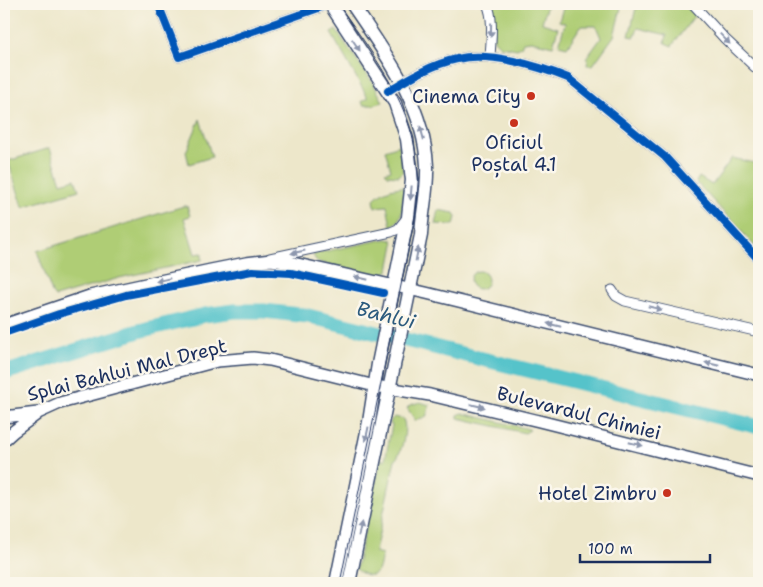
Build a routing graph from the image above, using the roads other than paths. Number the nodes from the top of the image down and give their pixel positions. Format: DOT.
graph roads {
  1 [pos="158,4"];
  2 [pos="330,4"];
  3 [pos="352,4"];
  4 [pos="487,4"];
  5 [pos="693,4"];
  6 [pos="490,56"];
  7 [pos="759,72"];
  8 [pos="403,83"];
  9 [pos="388,91"];
  10 [pos="408,217"];
  11 [pos="759,260"];
  12 [pos="246,263"];
  13 [pos="394,286"];
  14 [pos="410,290"];
  15 [pos="612,290"];
  16 [pos="4,325"];
  17 [pos="759,332"];
  18 [pos="759,375"];
  19 [pos="375,386"];
  20 [pos="390,388"];
  21 [pos="38,413"];
  22 [pos="4,417"];
  23 [pos="4,440"];
  24 [pos="759,476"];
  25 [pos="336,583"];
  26 [pos="349,583"];
  1 -- 2 [label="street"];
  2 -- 9 [label="main road, one-way"];
  3 -- 8 [label="main road"];
  4 -- 6 [label="street, one-way"];
  5 -- 7 [label="street, one-way"];
  6 -- 8 [label="street"];
  6 -- 11 [label="street"];
  8 -- 9 [label="street"];
  14 -- 8 [label="main road, one-way"];
  9 -- 10 [label="main road, one-way"];
  10 -- 12 [label="street, one-way"];
  10 -- 13 [label="main road"];
  13 -- 12 [label="main road, one-way"];
  12 -- 16 [label="main road, one-way"];
  13 -- 14 [label="main road"];
  13 -- 19 [label="main road"];
  18 -- 14 [label="main road, one-way"];
  14 -- 20 [label="main road"];
  15 -- 17 [label="street, one-way"];
  19 -- 20 [label="main road, Splai Bahlui Mal Drept"];
  19 -- 21 [label="main road, Splai Bahlui Mal Drept"];
  19 -- 25 [label="main road, one-way"];
  20 -- 24 [label="main road, Bulevardul Chimiei, one-way"];
  26 -- 20 [label="main road, one-way"];
  21 -- 22 [label="main road, Splai Bahlui Mal Drept"];
  21 -- 23 [label="main road"];
}
